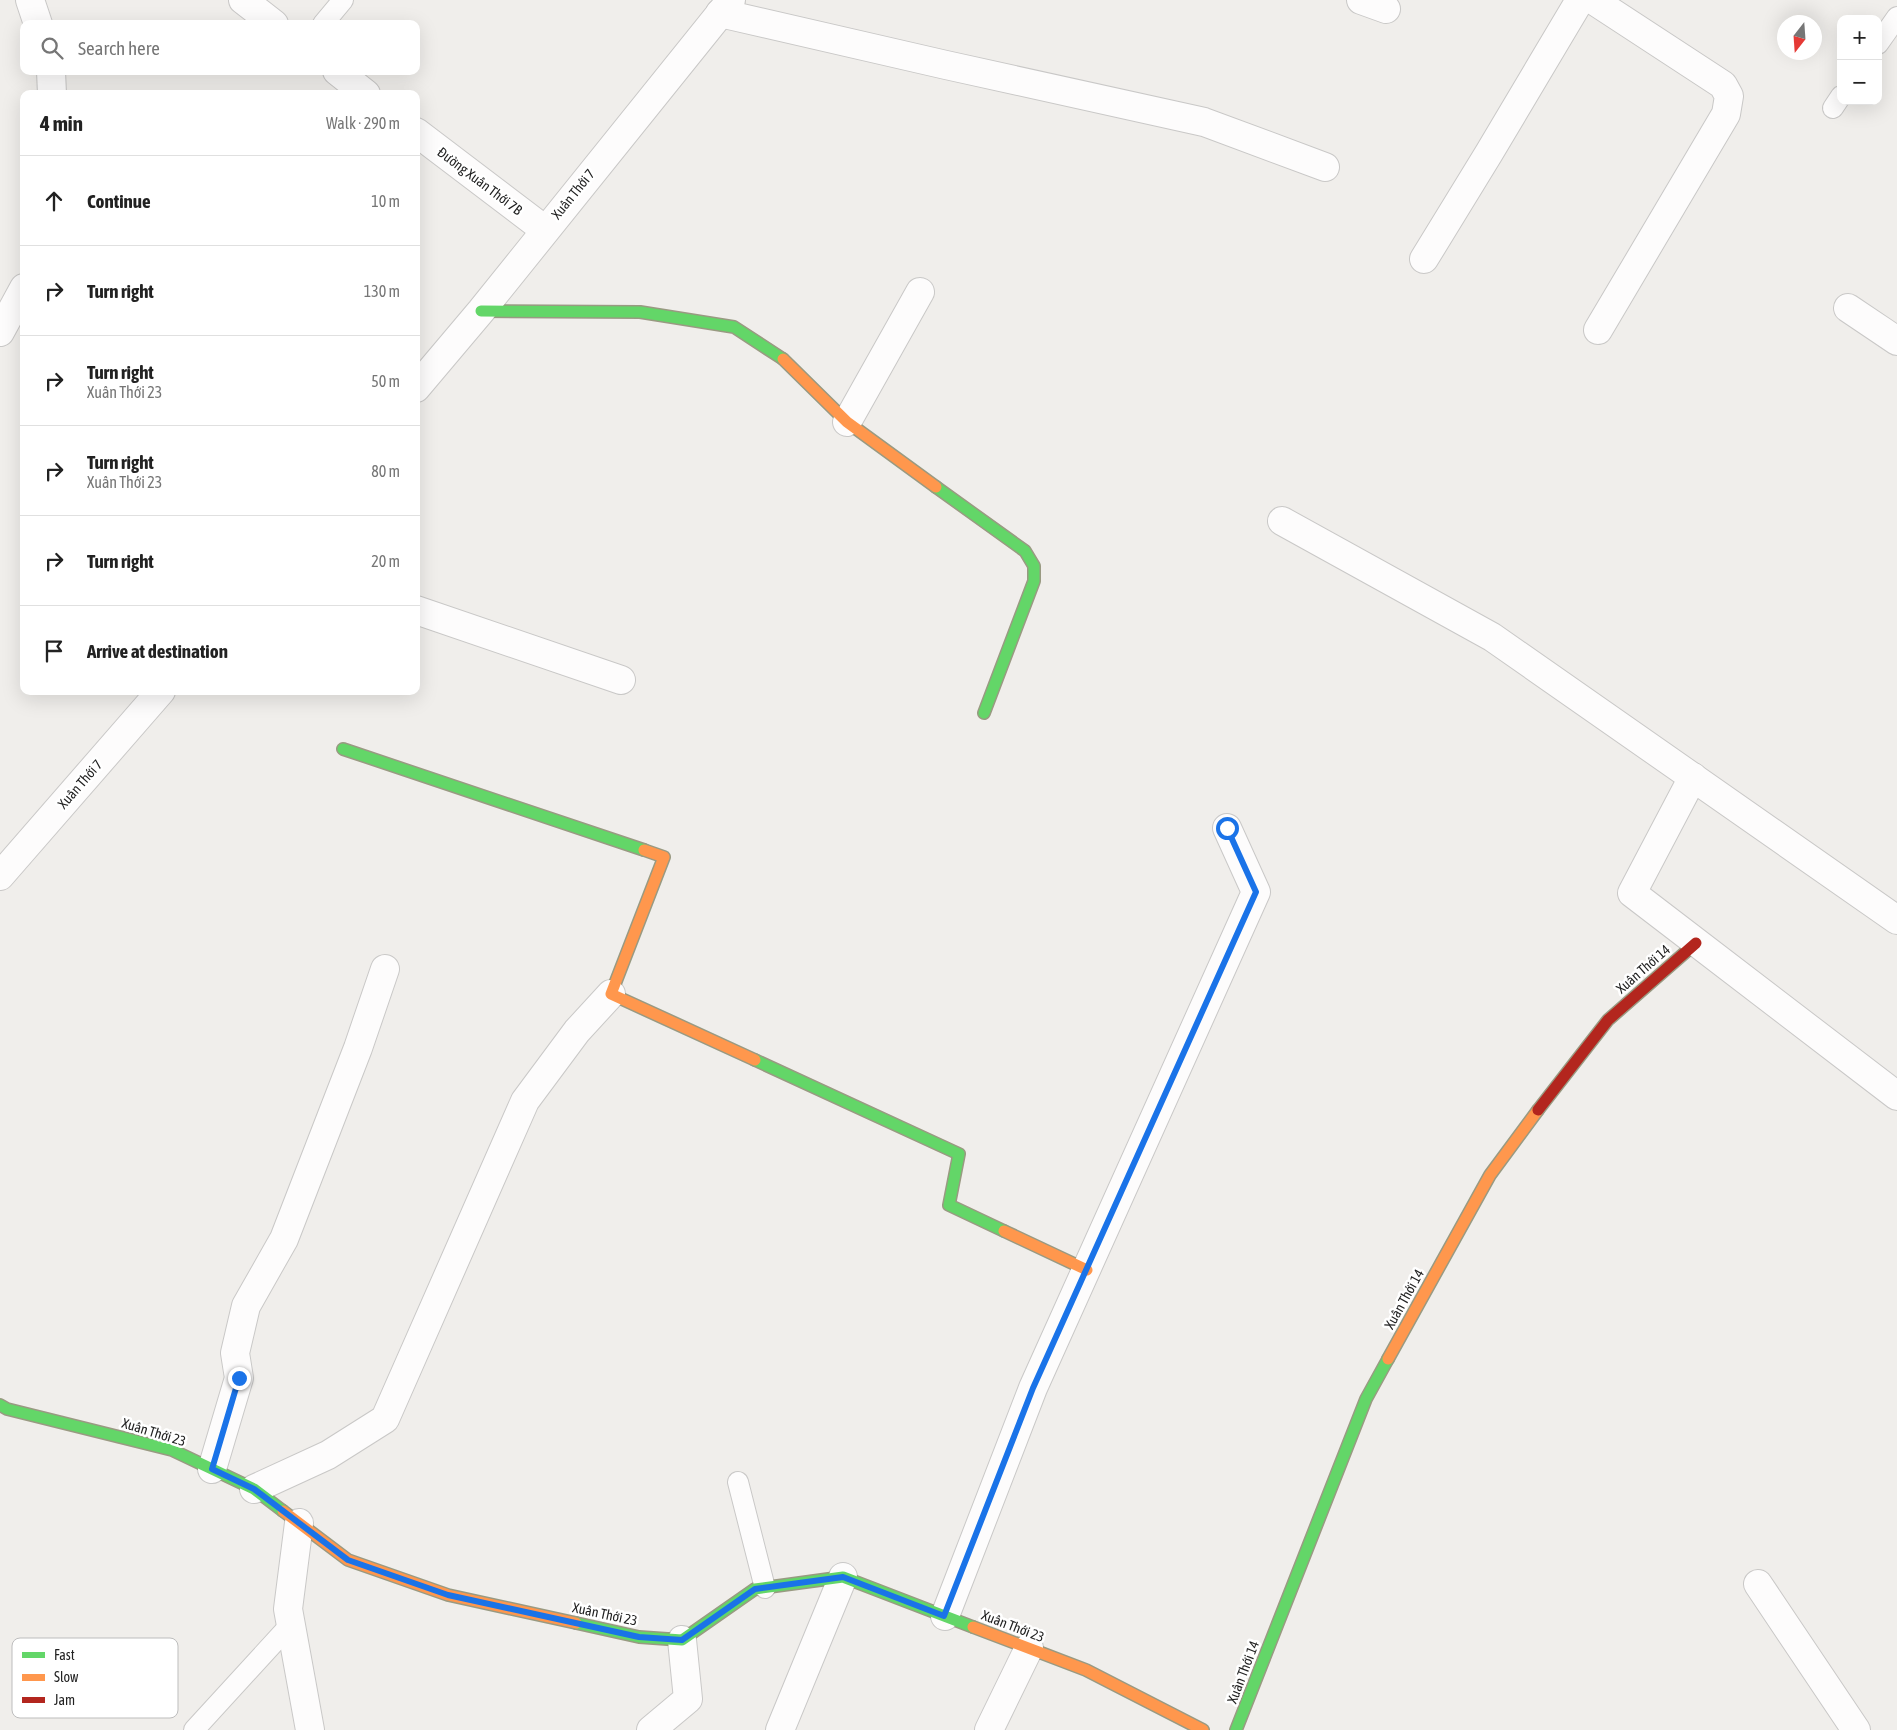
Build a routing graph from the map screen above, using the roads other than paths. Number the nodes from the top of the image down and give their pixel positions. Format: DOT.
graph roads {
  1 [pos="30,0"];
  2 [pos="243,0"];
  3 [pos="343,0"];
  4 [pos="1580,0"];
  5 [pos="1593,0"];
  6 [pos="725,6"];
  7 [pos="1897,17"];
  8 [pos="37,20"];
  9 [pos="269,20"];
  10 [pos="326,20"];
  11 [pos="1882,38"];
  12 [pos="51,75"];
  13 [pos="342,75"];
  14 [pos="52,90"];
  15 [pos="361,90"];
  16 [pos="420,135"];
  17 [pos="1325,167"];
  18 [pos="545,230"];
  19 [pos="1424,259"];
  20 [pos="920,292"];
  21 [pos="20,295"];
  22 [pos="1848,308"];
  23 [pos="481,311"];
  24 [pos="1598,330"];
  25 [pos="0,332"];
  26 [pos="1897,342"];
  27 [pos="420,383"];
  28 [pos="847,422"];
  29 [pos="1282,521"];
  30 [pos="420,611"];
  31 [pos="621,680"];
  32 [pos="158,695"];
  33 [pos="984,713"];
  34 [pos="343,749"];
  35 [pos="1693,777"];
  36 [pos="1227,828"];
  37 [pos="0,876"];
  38 [pos="1897,920"];
  39 [pos="1696,943"];
  40 [pos="385,969"];
  41 [pos="611,994"];
  42 [pos="1897,1096"];
  43 [pos="1087,1270"];
  44 [pos="0,1405"];
  45 [pos="212,1469"];
  46 [pos="738,1482"];
  47 [pos="254,1489"];
  48 [pos="299,1523"];
  49 [pos="843,1577"];
  50 [pos="1758,1584"];
  51 [pos="765,1588"];
  52 [pos="944,1616"];
  53 [pos="291,1624"];
  54 [pos="682,1640"];
  55 [pos="1028,1648"];
  56 [pos="194,1730"];
  57 [pos="310,1730"];
  58 [pos="652,1730"];
  59 [pos="780,1730"];
  60 [pos="989,1730"];
  61 [pos="1203,1730"];
  62 [pos="1236,1730"];
  63 [pos="1856,1730"];
  1 -- 8 [label="street"];
  2 -- 9 [label="street"];
  3 -- 10 [label="lane"];
  4 -- 19 [label="street"];
  5 -- 24 [label="street"];
  6 -- 17 [label="street"];
  6 -- 18 [label="street, Xuân Thới 7"];
  7 -- 11 [label="lane"];
  12 -- 14 [label="street"];
  13 -- 15 [label="street"];
  16 -- 18 [label="street, Đường Xuân Thới 7B"];
  18 -- 23 [label="street, Xuân Thới 7"];
  20 -- 28 [label="street"];
  21 -- 25 [label="street"];
  22 -- 26 [label="street"];
  23 -- 27 [label="street, Xuân Thới 7"];
  23 -- 28 [label="street"];
  28 -- 33 [label="street"];
  29 -- 35 [label="street"];
  30 -- 31 [label="street"];
  32 -- 37 [label="street, Xuân Thới 7"];
  34 -- 41 [label="street"];
  35 -- 38 [label="street"];
  35 -- 39 [label="street"];
  36 -- 43 [label="street"];
  39 -- 42 [label="street"];
  39 -- 62 [label="street, Xuân Thới 14"];
  40 -- 45 [label="street"];
  41 -- 43 [label="street"];
  41 -- 47 [label="street"];
  43 -- 52 [label="street"];
  44 -- 45 [label="street, Xuân Thới 23"];
  45 -- 47 [label="street, Xuân Thới 23"];
  46 -- 51 [label="lane"];
  47 -- 48 [label="street, Xuân Thới 23"];
  48 -- 53 [label="street"];
  48 -- 54 [label="street, Xuân Thới 23"];
  49 -- 51 [label="street, Xuân Thới 23"];
  49 -- 52 [label="street, Xuân Thới 23"];
  49 -- 59 [label="street"];
  50 -- 63 [label="street"];
  51 -- 54 [label="street, Xuân Thới 23"];
  52 -- 55 [label="street, Xuân Thới 23"];
  53 -- 56 [label="lane"];
  53 -- 57 [label="street"];
  54 -- 58 [label="street"];
  55 -- 60 [label="street"];
  55 -- 61 [label="street, Xuân Thới 23"];
}
